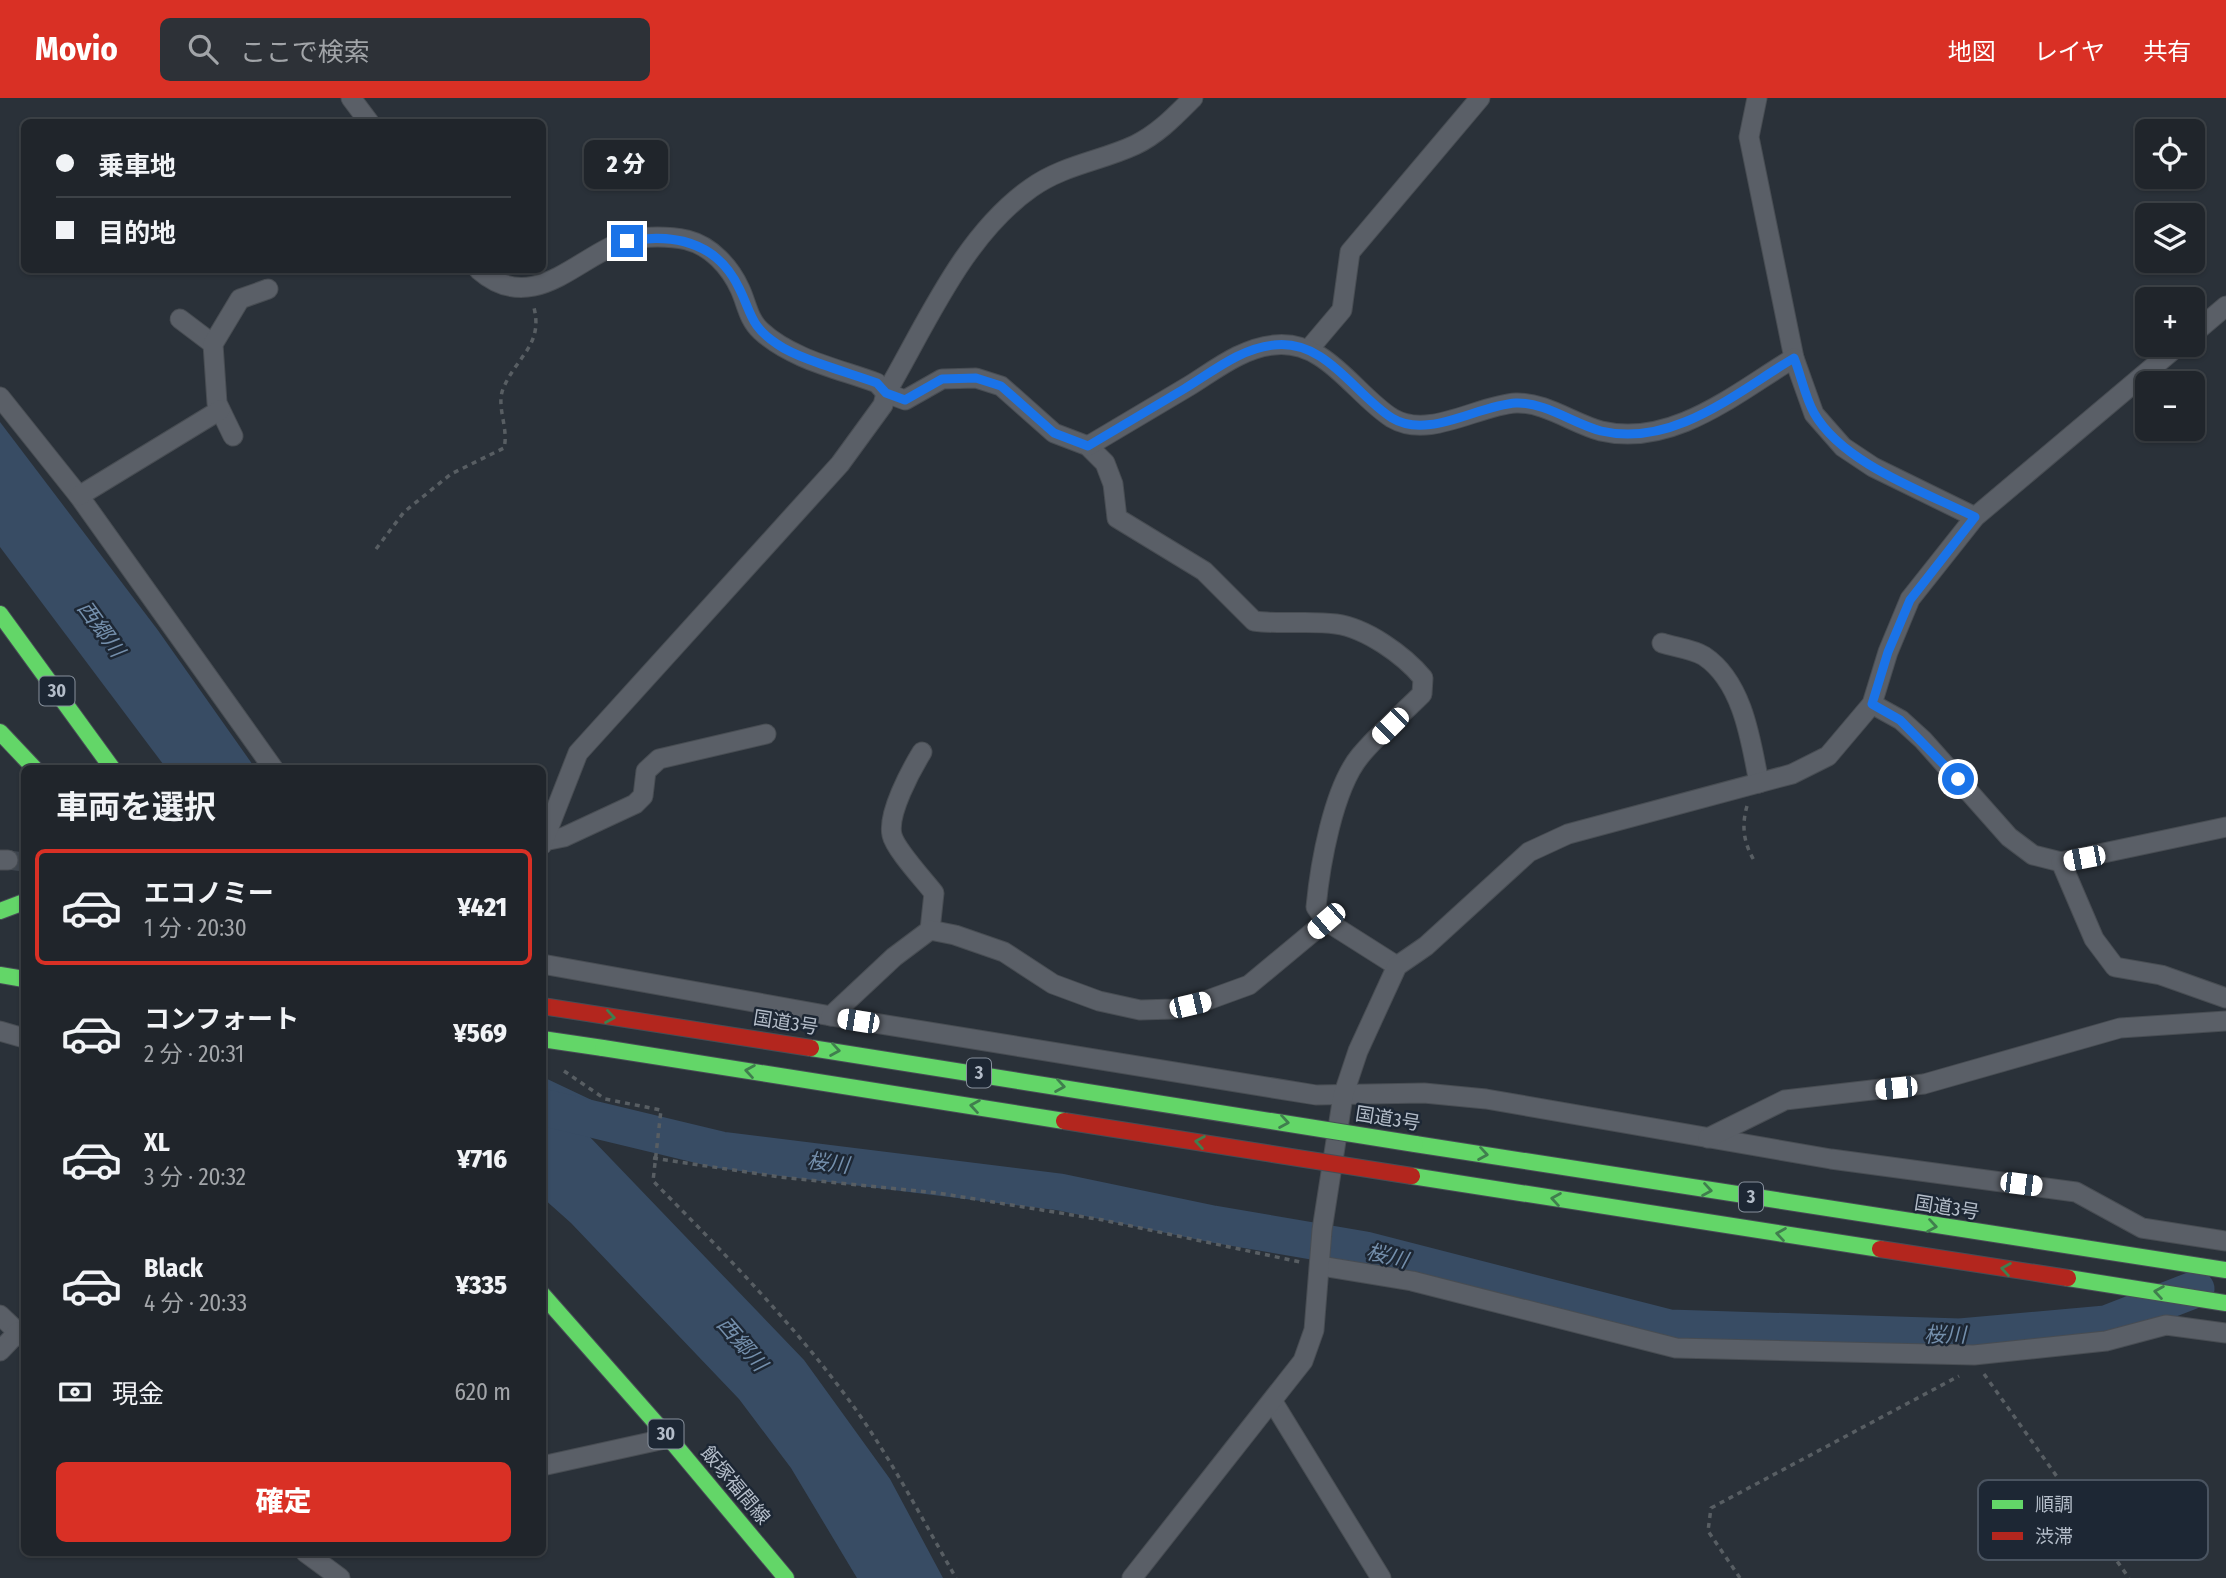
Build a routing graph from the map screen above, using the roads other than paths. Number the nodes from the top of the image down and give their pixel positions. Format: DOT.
graph roads {
  1 [pos="351,98"];
  2 [pos="1193,98"];
  3 [pos="1480,98"];
  4 [pos="1757,98"];
  5 [pos="367,119"];
  6 [pos="485,273"];
  7 [pos="268,289"];
  8 [pos="2226,306"];
  9 [pos="180,318"];
  10 [pos="2205,324"];
  11 [pos="213,344"];
  12 [pos="1309,349"];
  13 [pos="2165,357"];
  14 [pos="1794,358"];
  15 [pos="886,393"];
  16 [pos="0,397"];
  17 [pos="220,410"];
  18 [pos="233,436"];
  19 [pos="1088,446"];
  20 [pos="79,496"];
  21 [pos="1975,517"];
  22 [pos="0,614"];
  23 [pos="1662,643"];
  24 [pos="1872,704"];
  25 [pos="0,732"];
  26 [pos="766,734"];
  27 [pos="922,752"];
  28 [pos="31,765"];
  29 [pos="110,765"];
  30 [pos="271,765"];
  31 [pos="1756,784"];
  32 [pos="2226,827"];
  33 [pos="546,835"];
  34 [pos="546,842"];
  35 [pos="2062,862"];
  36 [pos="21,903"];
  37 [pos="0,911"];
  38 [pos="1326,921"];
  39 [pos="930,930"];
  40 [pos="0,962"];
  41 [pos="21,964"];
  42 [pos="546,965"];
  43 [pos="1397,966"];
  44 [pos="0,975"];
  45 [pos="21,978"];
  46 [pos="2226,998"];
  47 [pos="546,1007"];
  48 [pos="831,1016"];
  49 [pos="2226,1021"];
  50 [pos="0,1031"];
  51 [pos="21,1037"];
  52 [pos="546,1039"];
  53 [pos="546,1044"];
  54 [pos="603,1048"];
  55 [pos="1343,1096"];
  56 [pos="1708,1138"];
  57 [pos="2226,1241"];
  58 [pos="1321,1261"];
  59 [pos="2226,1270"];
  60 [pos="546,1299"];
  61 [pos="2226,1303"];
  62 [pos="0,1315"];
  63 [pos="2226,1333"];
  64 [pos="21,1335"];
  65 [pos="0,1352"];
  66 [pos="1273,1402"];
  67 [pos="669,1438"];
  68 [pos="546,1465"];
  69 [pos="310,1556"];
  70 [pos="340,1578"];
  71 [pos="786,1578"];
  72 [pos="1132,1578"];
  73 [pos="1381,1578"];
  1 -- 5 [label="street"];
  2 -- 15 [label="street"];
  3 -- 12 [label="street"];
  4 -- 14 [label="street"];
  6 -- 15 [label="street"];
  7 -- 11 [label="street"];
  8 -- 10 [label="street"];
  9 -- 11 [label="street"];
  11 -- 17 [label="street"];
  12 -- 14 [label="street"];
  12 -- 19 [label="street"];
  13 -- 21 [label="street"];
  14 -- 21 [label="street"];
  15 -- 19 [label="street"];
  15 -- 33 [label="street"];
  16 -- 20 [label="street"];
  17 -- 18 [label="street"];
  17 -- 20 [label="street"];
  19 -- 38 [label="street"];
  20 -- 30 [label="street"];
  21 -- 24 [label="street"];
  22 -- 29 [label="main road, 30"];
  23 -- 31 [label="street"];
  24 -- 31 [label="street"];
  24 -- 35 [label="street"];
  25 -- 28 [label="main road"];
  26 -- 34 [label="street"];
  27 -- 39 [label="street"];
  31 -- 43 [label="street"];
  32 -- 35 [label="street"];
  35 -- 46 [label="street"];
  36 -- 37 [label="main road"];
  38 -- 39 [label="street"];
  38 -- 43 [label="street"];
  39 -- 48 [label="street"];
  40 -- 41 [label="main road"];
  42 -- 48 [label="street"];
  43 -- 55 [label="street"];
  44 -- 45 [label="main road"];
  47 -- 59 [label="main road, 国道3号 / 3, one-way, bridge"];
  48 -- 55 [label="street"];
  49 -- 56 [label="street"];
  50 -- 51 [label="street"];
  52 -- 54 [label="main road, 3"];
  53 -- 54 [label="main road"];
  61 -- 54 [label="main road, 3, one-way, bridge"];
  55 -- 56 [label="street"];
  55 -- 58 [label="street"];
  56 -- 57 [label="street"];
  58 -- 63 [label="street"];
  58 -- 66 [label="street"];
  60 -- 67 [label="main road, 飯塚福間線 / 30"];
  62 -- 64 [label="street"];
  64 -- 65 [label="street"];
  66 -- 72 [label="street"];
  66 -- 73 [label="street"];
  67 -- 68 [label="street"];
  67 -- 71 [label="main road, 飯塚福間線 / 30"];
  69 -- 70 [label="street"];
}
